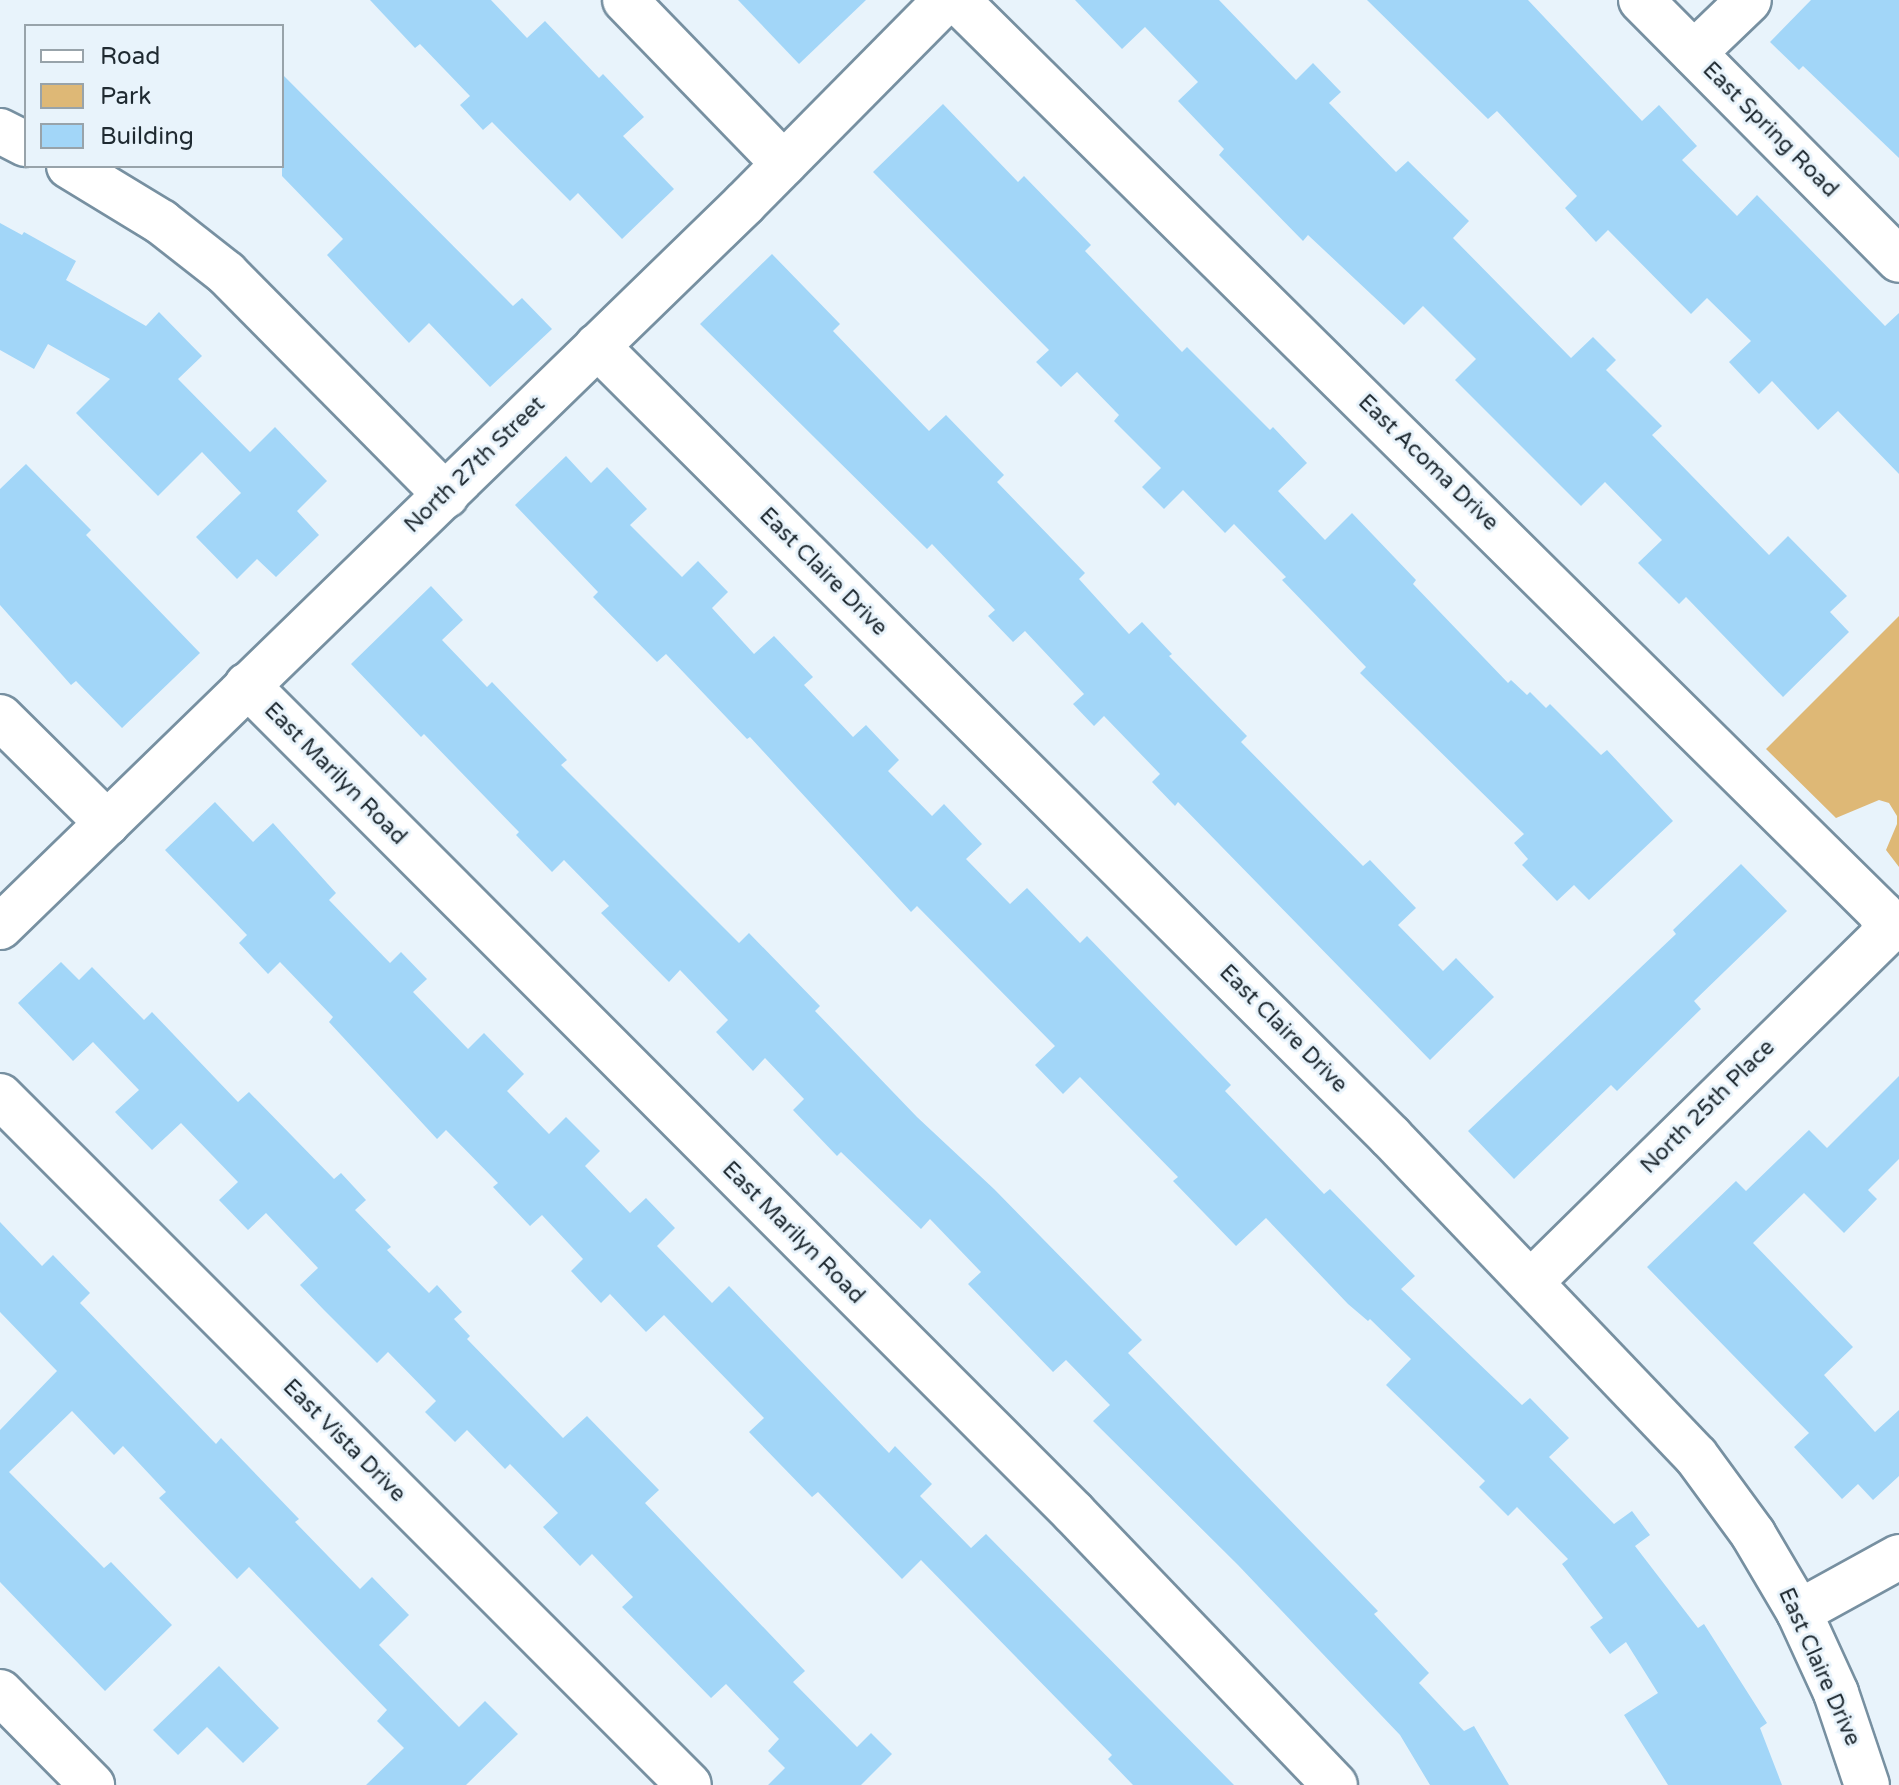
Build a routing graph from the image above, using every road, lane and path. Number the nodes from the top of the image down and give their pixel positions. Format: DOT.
graph roads {
  1 [pos="625,0"];
  2 [pos="946,0"];
  3 [pos="957,0"];
  4 [pos="1641,0"];
  5 [pos="1749,0"];
  6 [pos="1694,53"];
  7 [pos="0,131"];
  8 [pos="24,143"];
  9 [pos="784,164"];
  10 [pos="72,168"];
  11 [pos="1899,260"];
  12 [pos="597,346"];
  13 [pos="446,495"];
  14 [pos="247,685"];
  15 [pos="0,717"];
  16 [pos="107,823"];
  17 [pos="0,927"];
  18 [pos="1885,934"];
  19 [pos="0,1096"];
  20 [pos="1531,1282"];
  21 [pos="1899,1557"];
  22 [pos="1799,1612"];
  23 [pos="0,1692"];
  24 [pos="92,1785"];
  25 [pos="689,1785"];
  26 [pos="1335,1785"];
  27 [pos="1867,1785"];
  1 -- 9 [label="street"];
  2 -- 9 [label="street, North 27th Street"];
  3 -- 18 [label="street, East Acoma Drive"];
  4 -- 6 [label="street, East Spring Road"];
  5 -- 6 [label="street"];
  6 -- 11 [label="street, East Spring Road"];
  7 -- 8 [label="street"];
  9 -- 12 [label="street, North 27th Street"];
  10 -- 13 [label="street"];
  12 -- 13 [label="street, North 27th Street"];
  12 -- 20 [label="street, East Claire Drive"];
  13 -- 14 [label="street, North 27th Street"];
  14 -- 16 [label="street, North 27th Street"];
  14 -- 26 [label="street, East Marilyn Road"];
  15 -- 16 [label="street"];
  16 -- 17 [label="street, North 27th Street"];
  18 -- 20 [label="street, North 25th Place"];
  19 -- 25 [label="street, East Vista Drive"];
  20 -- 22 [label="street, East Claire Drive"];
  21 -- 22 [label="street"];
  22 -- 27 [label="street, East Claire Drive"];
  23 -- 24 [label="street"];
}
